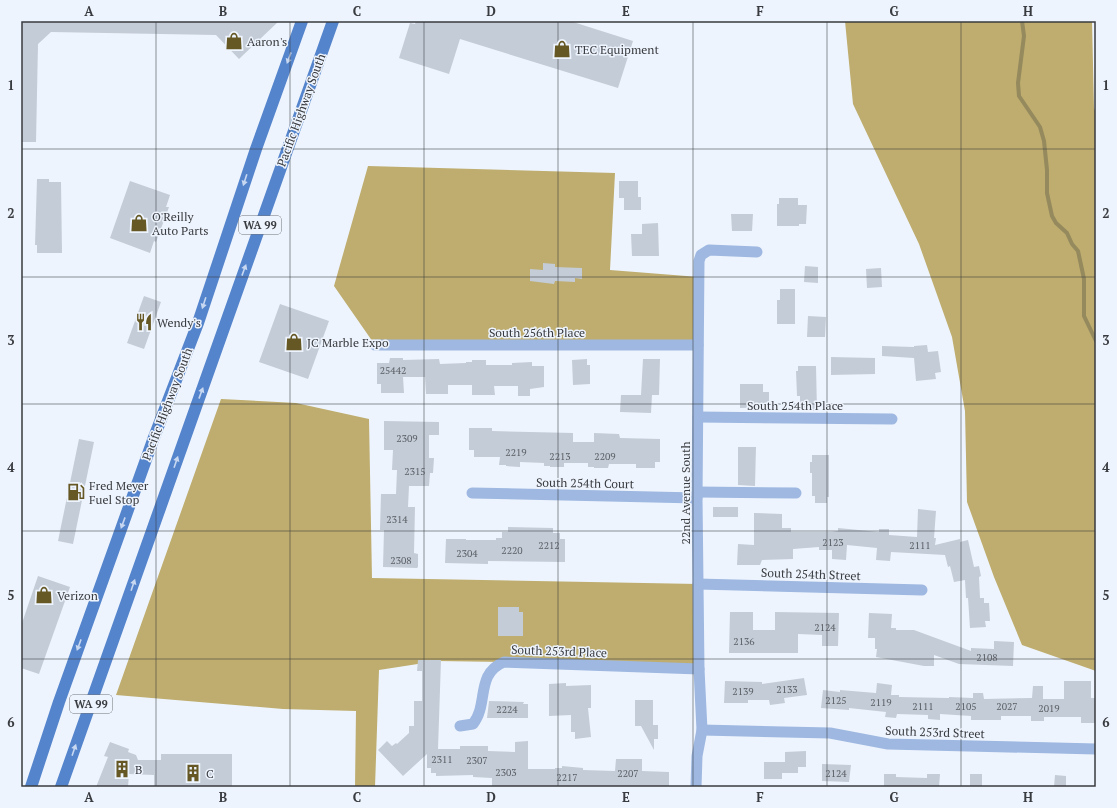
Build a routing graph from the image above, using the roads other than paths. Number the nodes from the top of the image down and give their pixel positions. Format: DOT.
graph roads {
  1 [pos="302,21"];
  2 [pos="333,21"];
  3 [pos="757,252"];
  4 [pos="375,345"];
  5 [pos="698,345"];
  6 [pos="698,417"];
  7 [pos="892,419"];
  8 [pos="472,493"];
  9 [pos="796,493"];
  10 [pos="697,495"];
  11 [pos="698,584"];
  12 [pos="922,590"];
  13 [pos="699,669"];
  14 [pos="460,726"];
  15 [pos="702,730"];
  16 [pos="1096,749"];
  17 [pos="31,787"];
  18 [pos="61,787"];
  19 [pos="696,787"];
  1 -- 17 [label="main road, Pacific Highway South / WA 99, one-way"];
  18 -- 2 [label="main road, Pacific Highway South / WA 99, one-way"];
  3 -- 5 [label="street, 22nd Avenue South"];
  4 -- 5 [label="street, South 256th Place"];
  5 -- 6 [label="street, 22nd Avenue South"];
  6 -- 7 [label="street, South 254th Place"];
  6 -- 10 [label="street, 22nd Avenue South"];
  8 -- 10 [label="street, South 254th Court"];
  9 -- 10 [label="street"];
  10 -- 11 [label="street, 22nd Avenue South"];
  11 -- 12 [label="street, South 254th Street"];
  11 -- 13 [label="street, 22nd Avenue South"];
  13 -- 14 [label="street, South 253rd Place"];
  13 -- 15 [label="street, 22nd Avenue South"];
  15 -- 16 [label="street, South 253rd Street"];
  15 -- 19 [label="street, 22nd Avenue South"];
}
